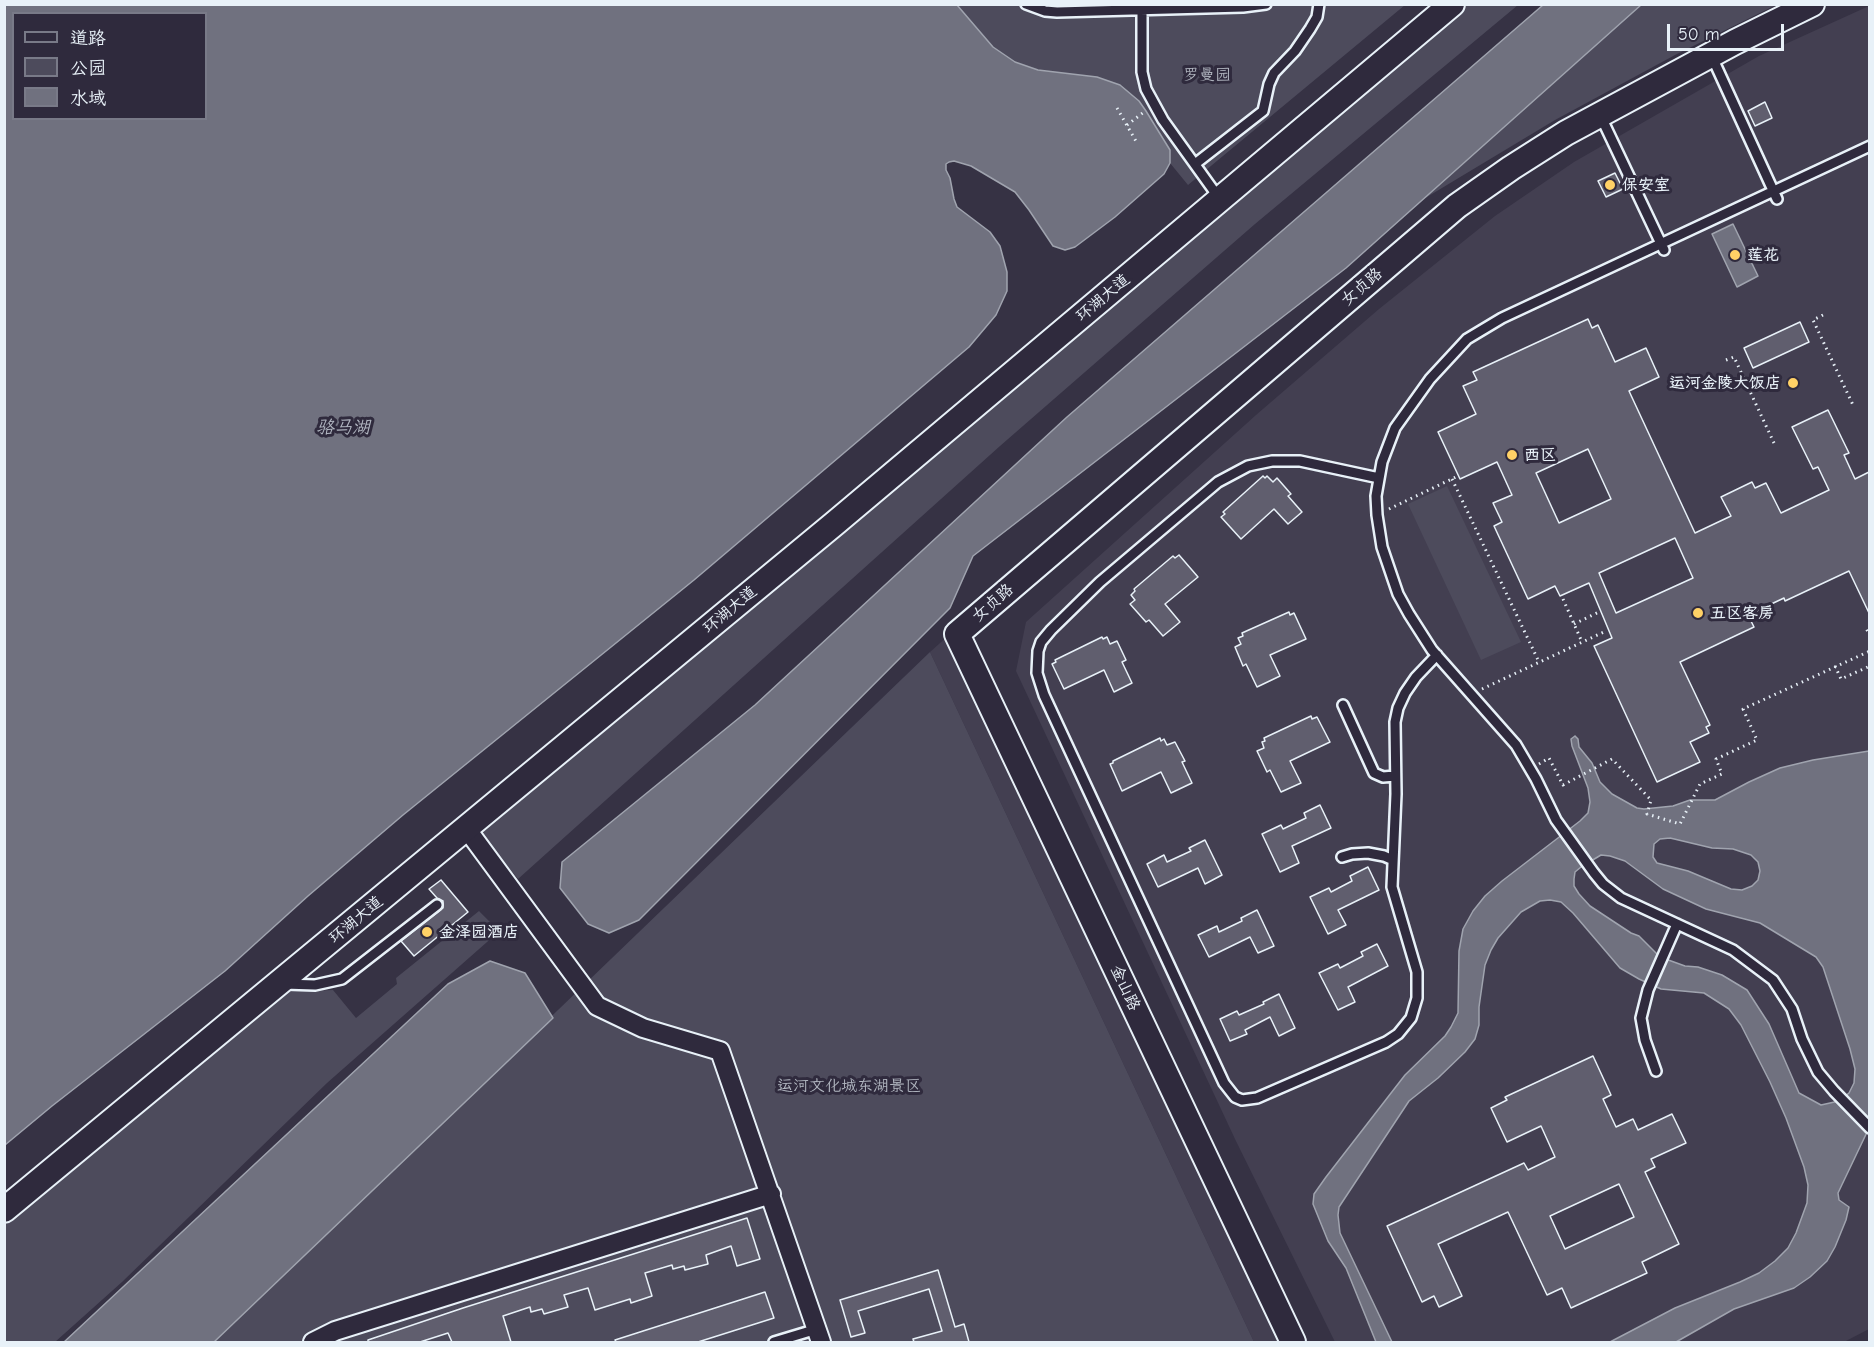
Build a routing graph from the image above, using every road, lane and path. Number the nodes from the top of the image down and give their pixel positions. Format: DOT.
graph roads {
  1 [pos="1026,4"];
  2 [pos="1266,4"];
  3 [pos="1319,4"];
  4 [pos="1452,4"];
  5 [pos="1812,4"];
  6 [pos="1142,10"];
  7 [pos="1711,55"];
  8 [pos="1117,108"];
  9 [pos="1146,111"];
  10 [pos="1600,114"];
  11 [pos="1127,125"];
  12 [pos="1137,143"];
  13 [pos="1869,146"];
  14 [pos="1195,164"];
  15 [pos="1775,195"];
  16 [pos="1220,200"];
  17 [pos="1663,247"];
  18 [pos="1823,315"];
  19 [pos="1726,360"];
  20 [pos="1853,405"];
  21 [pos="1774,443"];
  22 [pos="1458,476"];
  23 [pos="1379,478"];
  24 [pos="1452,479"];
  25 [pos="1377,515"];
  26 [pos="1563,599"];
  27 [pos="1600,611"];
  28 [pos="1574,624"];
  29 [pos="1869,627"];
  30 [pos="1606,631"];
  31 [pos="957,634"];
  32 [pos="1869,636"];
  33 [pos="1582,642"];
  34 [pos="1869,651"];
  35 [pos="1437,655"];
  36 [pos="1539,662"];
  37 [pos="1835,666"];
  38 [pos="1869,666"];
  39 [pos="1472,694"];
  40 [pos="1343,705"];
  41 [pos="1530,768"];
  42 [pos="1395,776"];
  43 [pos="466,828"];
  44 [pos="1342,857"];
  45 [pos="1393,860"];
  46 [pos="437,905"];
  47 [pos="1677,924"];
  48 [pos="278,983"];
  49 [pos="1656,1071"];
  50 [pos="1869,1128"];
  51 [pos="771,1194"];
  52 [pos="4,1210"];
  53 [pos="819,1336"];
  54 [pos="313,1342"];
  55 [pos="774,1342"];
  56 [pos="1293,1342"];
  1 -- 6 [label="lane"];
  2 -- 6 [label="lane"];
  3 -- 14 [label="lane"];
  4 -- 16 [label="main road, 环湖大道"];
  5 -- 7 [label="main road, 女贞路"];
  6 -- 14 [label="lane"];
  7 -- 10 [label="main road, 女贞路"];
  7 -- 15 [label="lane"];
  8 -- 11 [label="path"];
  9 -- 11 [label="path"];
  10 -- 17 [label="lane"];
  10 -- 31 [label="main road, 女贞路"];
  11 -- 12 [label="path"];
  13 -- 15 [label="lane"];
  14 -- 16 [label="lane"];
  15 -- 17 [label="lane"];
  16 -- 43 [label="main road, 环湖大道"];
  17 -- 23 [label="lane"];
  18 -- 20 [label="path"];
  19 -- 21 [label="path"];
  22 -- 24 [label="path"];
  23 -- 25 [label="lane"];
  23 -- 45 [label="lane"];
  24 -- 25 [label="path"];
  24 -- 36 [label="path"];
  25 -- 35 [label="lane"];
  26 -- 28 [label="path"];
  27 -- 28 [label="path"];
  28 -- 33 [label="path"];
  29 -- 32 [label="path"];
  30 -- 33 [label="path"];
  31 -- 56 [label="main road, 金山路"];
  33 -- 36 [label="path"];
  34 -- 37 [label="path"];
  35 -- 39 [label="lane"];
  35 -- 42 [label="lane"];
  36 -- 39 [label="path"];
  37 -- 38 [label="path"];
  37 -- 41 [label="path"];
  39 -- 41 [label="lane"];
  40 -- 42 [label="lane"];
  41 -- 47 [label="lane"];
  42 -- 45 [label="lane"];
  43 -- 48 [label="main road, 环湖大道"];
  43 -- 51 [label="street"];
  44 -- 45 [label="lane"];
  46 -- 48 [label="lane"];
  47 -- 49 [label="lane"];
  47 -- 50 [label="lane"];
  48 -- 52 [label="main road, 环湖大道"];
  51 -- 53 [label="street"];
  51 -- 54 [label="street"];
  53 -- 55 [label="lane"];
}
